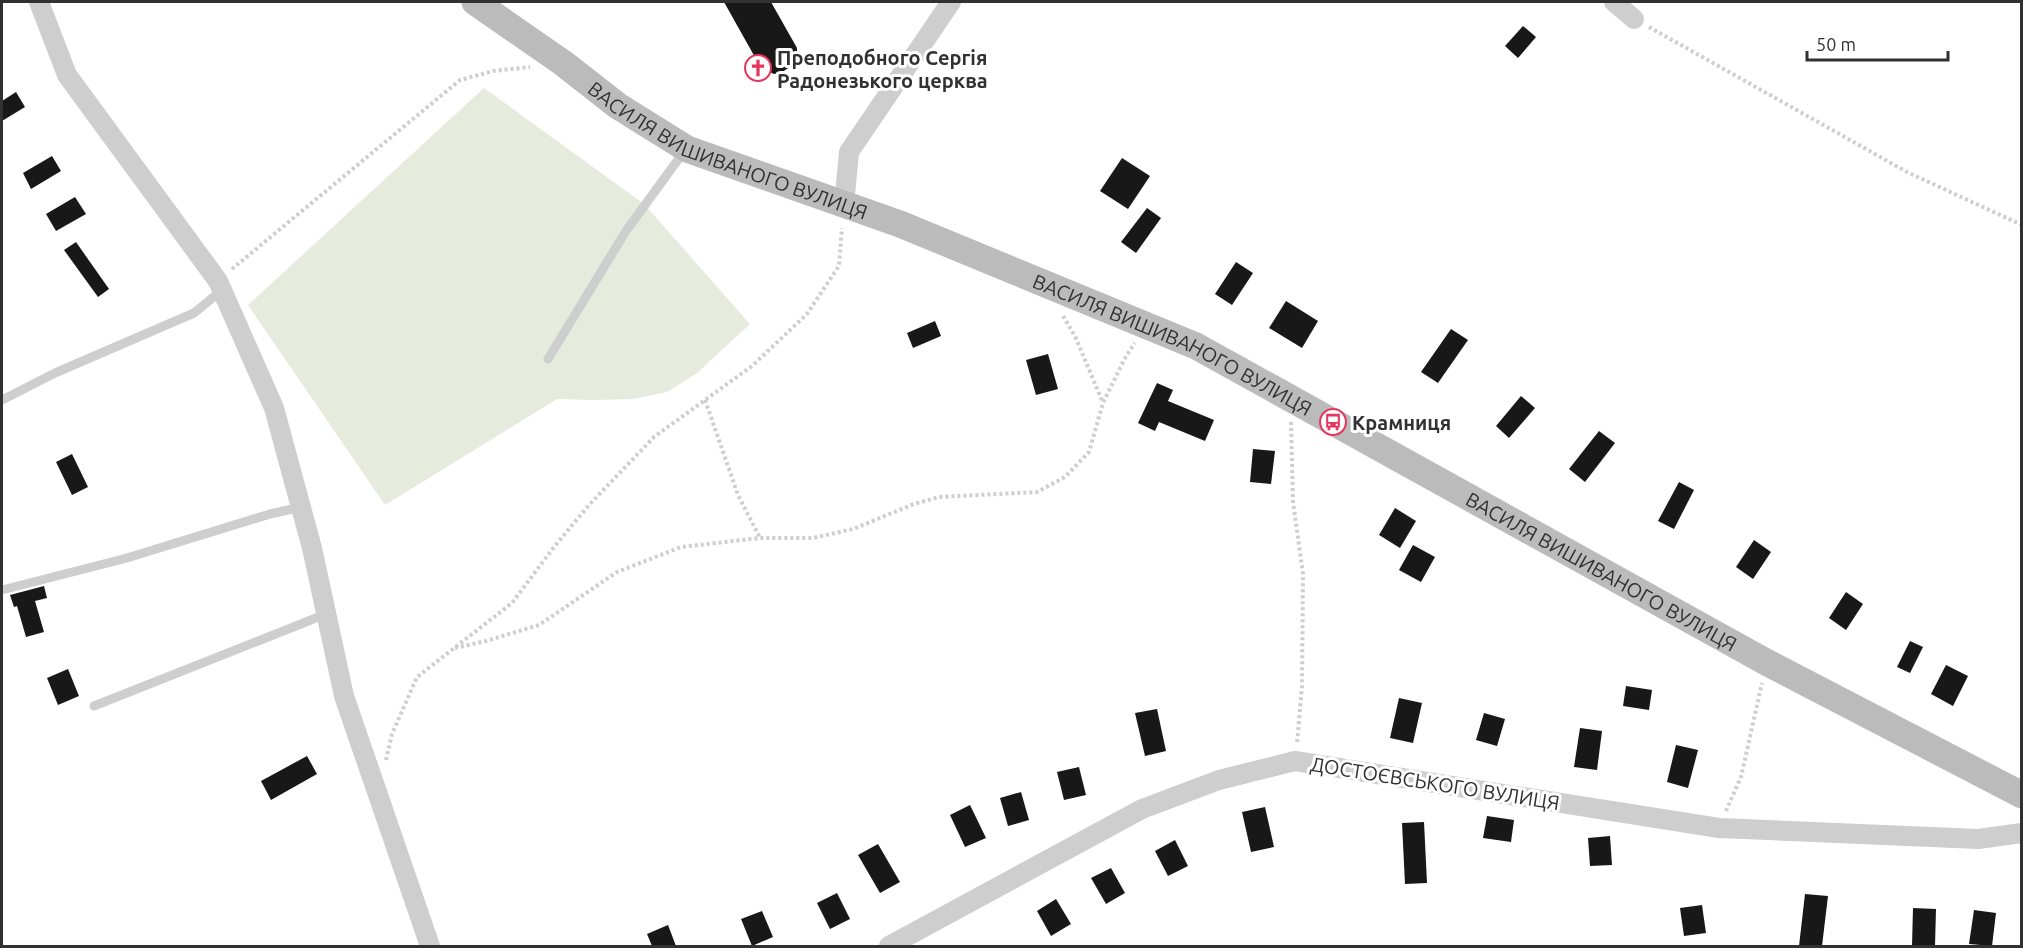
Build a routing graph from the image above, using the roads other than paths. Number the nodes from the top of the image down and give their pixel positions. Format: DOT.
graph roads {
  1 [pos="39,2"];
  2 [pos="475,2"];
  3 [pos="951,2"];
  4 [pos="1614,2"];
  5 [pos="1634,19"];
  6 [pos="687,148"];
  7 [pos="844,205"];
  8 [pos="220,286"];
  9 [pos="548,359"];
  10 [pos="2,400"];
  11 [pos="301,507"];
  12 [pos="2,590"];
  13 [pos="326,614"];
  14 [pos="94,706"];
  15 [pos="2022,795"];
  16 [pos="2022,833"];
  17 [pos="430,946"];
  18 [pos="889,946"];
  1 -- 8 [label="street"];
  2 -- 6 [label="street, ВАСИЛЯ ВИШИВАНОГО ВУЛИЦЯ"];
  3 -- 7 [label="street"];
  4 -- 5 [label="street"];
  6 -- 7 [label="street, ВАСИЛЯ ВИШИВАНОГО ВУЛИЦЯ"];
  6 -- 9 [label="lane"];
  7 -- 15 [label="street, ВАСИЛЯ ВИШИВАНОГО ВУЛИЦЯ"];
  8 -- 10 [label="lane"];
  8 -- 11 [label="street"];
  11 -- 12 [label="lane"];
  11 -- 13 [label="street"];
  13 -- 14 [label="lane"];
  13 -- 17 [label="street"];
  16 -- 18 [label="street, ДОСТОЄВСЬКОГО ВУЛИЦЯ"];
}
